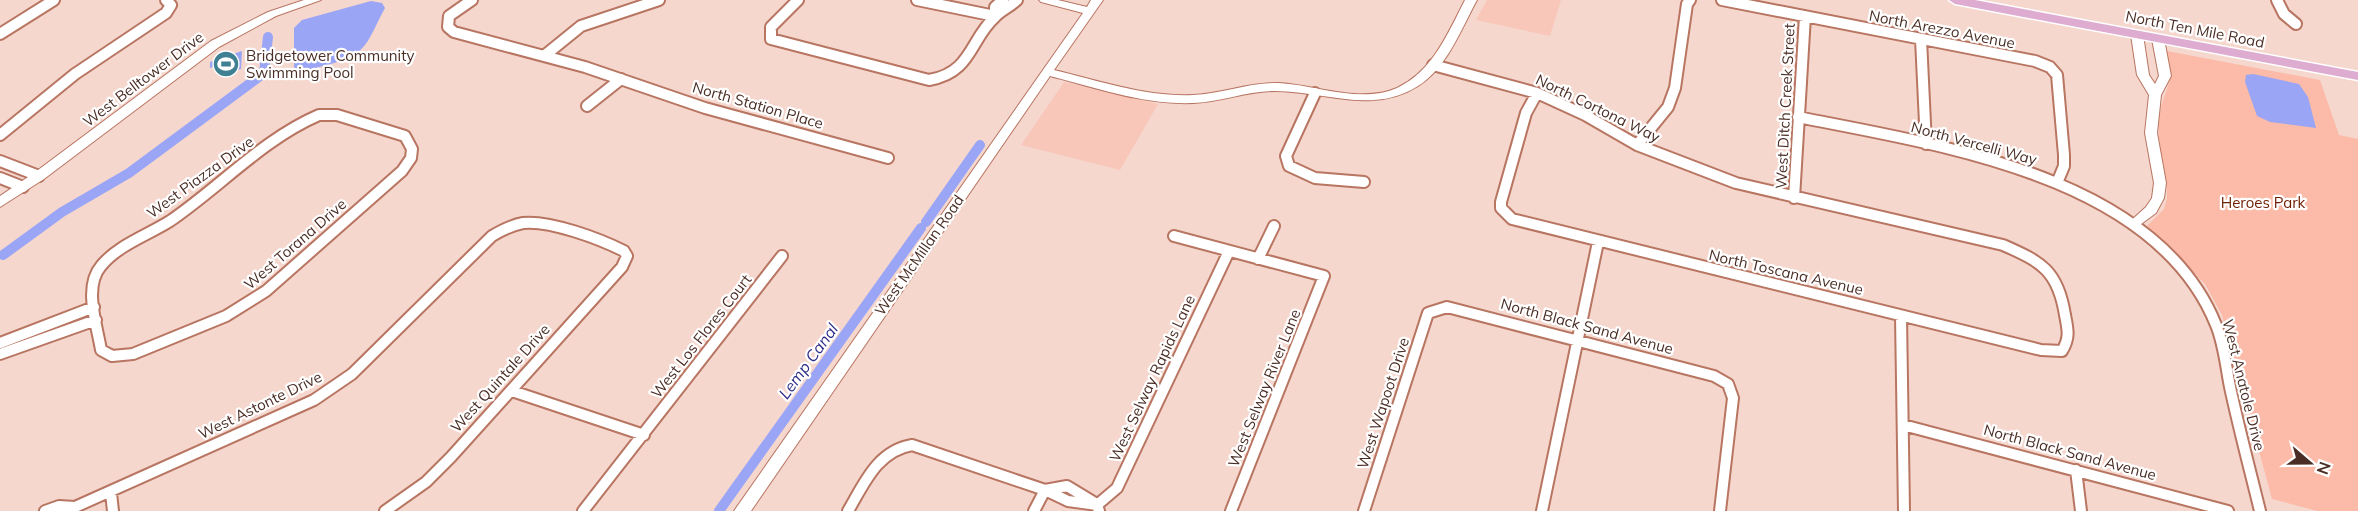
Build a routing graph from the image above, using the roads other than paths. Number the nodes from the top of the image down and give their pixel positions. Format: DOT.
graph roads {
  1 [pos="54,0"];
  2 [pos="315,0"];
  3 [pos="472,0"];
  4 [pos="659,0"];
  5 [pos="798,0"];
  6 [pos="917,0"];
  7 [pos="1003,0"];
  8 [pos="1017,0"];
  9 [pos="1045,0"];
  10 [pos="1097,0"];
  11 [pos="1471,0"];
  12 [pos="1690,0"];
  13 [pos="1722,0"];
  14 [pos="1955,0"];
  15 [pos="2277,0"];
  16 [pos="169,2"];
  17 [pos="1089,11"];
  18 [pos="995,16"];
  19 [pos="1805,16"];
  20 [pos="2296,24"];
  21 [pos="0,34"];
  22 [pos="2137,35"];
  23 [pos="1921,39"];
  24 [pos="2158,39"];
  25 [pos="544,56"];
  26 [pos="1433,65"];
  27 [pos="1047,72"];
  28 [pos="2358,76"];
  29 [pos="621,79"];
  30 [pos="1315,93"];
  31 [pos="1537,93"];
  32 [pos="2155,95"];
  33 [pos="587,106"];
  34 [pos="319,115"];
  35 [pos="1798,117"];
  36 [pos="0,135"];
  37 [pos="1926,144"];
  38 [pos="1637,145"];
  39 [pos="888,158"];
  40 [pos="0,161"];
  41 [pos="39,176"];
  42 [pos="0,178"];
  43 [pos="1364,182"];
  44 [pos="2057,183"];
  45 [pos="23,187"];
  46 [pos="1794,198"];
  47 [pos="0,202"];
  48 [pos="514,225"];
  49 [pos="2133,225"];
  50 [pos="1274,226"];
  51 [pos="1174,236"];
  52 [pos="1598,242"];
  53 [pos="1229,251"];
  54 [pos="782,256"];
  55 [pos="1258,259"];
  56 [pos="94,307"];
  57 [pos="1435,309"];
  58 [pos="1901,316"];
  59 [pos="96,320"];
  60 [pos="1577,341"];
  61 [pos="0,343"];
  62 [pos="2062,351"];
  63 [pos="0,354"];
  64 [pos="512,391"];
  65 [pos="1903,425"];
  66 [pos="644,435"];
  67 [pos="2076,470"];
  68 [pos="1045,490"];
  69 [pos="111,493"];
  70 [pos="1098,508"];
  71 [pos="73,509"];
  72 [pos="45,511"];
  73 [pos="114,511"];
  74 [pos="385,511"];
  75 [pos="584,511"];
  76 [pos="742,511"];
  77 [pos="848,511"];
  78 [pos="1034,511"];
  79 [pos="1231,511"];
  80 [pos="1364,511"];
  81 [pos="1542,511"];
  82 [pos="1720,511"];
  83 [pos="1904,511"];
  84 [pos="2081,511"];
  85 [pos="2228,511"];
  86 [pos="2260,511"];
  1 -- 21 [label="street"];
  2 -- 41 [label="street, West Belltower Drive"];
  3 -- 25 [label="street, North Station Place"];
  4 -- 25 [label="street"];
  5 -- 18 [label="street"];
  6 -- 18 [label="street"];
  7 -- 18 [label="street"];
  8 -- 18 [label="street"];
  9 -- 17 [label="street"];
  10 -- 17 [label="street, West McMillan Road"];
  11 -- 26 [label="street"];
  12 -- 38 [label="street"];
  13 -- 19 [label="street, North Arezzo Avenue"];
  14 -- 22 [label="main road, North Ten Mile Road"];
  15 -- 20 [label="street"];
  16 -- 36 [label="street"];
  17 -- 27 [label="street, West McMillan Road"];
  19 -- 23 [label="street, North Arezzo Avenue"];
  19 -- 35 [label="street, West Ditch Creek Street"];
  22 -- 24 [label="main road, North Ten Mile Road"];
  22 -- 32 [label="street"];
  23 -- 37 [label="street"];
  23 -- 44 [label="street, North Arezzo Avenue"];
  24 -- 28 [label="main road, North Ten Mile Road"];
  24 -- 32 [label="street"];
  25 -- 29 [label="street, North Station Place"];
  26 -- 30 [label="street"];
  26 -- 31 [label="street, North Cortona Way"];
  27 -- 30 [label="street"];
  27 -- 76 [label="street, West McMillan Road"];
  29 -- 33 [label="street"];
  29 -- 39 [label="street, North Station Place"];
  30 -- 43 [label="street"];
  31 -- 38 [label="street, North Cortona Way"];
  31 -- 52 [label="street, North Toscana Avenue"];
  32 -- 49 [label="street"];
  34 -- 56 [label="street, West Piazza Drive"];
  34 -- 59 [label="street, West Torana Drive"];
  35 -- 37 [label="street, North Vercelli Way"];
  35 -- 46 [label="street, West Ditch Creek Street"];
  37 -- 44 [label="street, North Vercelli Way"];
  38 -- 46 [label="street, North Cortona Way"];
  40 -- 41 [label="street"];
  41 -- 45 [label="street, West Belltower Drive"];
  42 -- 45 [label="street"];
  44 -- 49 [label="street, North Vercelli Way"];
  45 -- 47 [label="street, West Belltower Drive"];
  46 -- 62 [label="street, North Cortona Way"];
  48 -- 64 [label="street, West Quintale Drive"];
  48 -- 69 [label="street, West Astonte Drive"];
  49 -- 86 [label="street, West Anatole Drive"];
  50 -- 55 [label="street"];
  51 -- 53 [label="street"];
  52 -- 58 [label="street, North Toscana Avenue"];
  52 -- 60 [label="street"];
  53 -- 55 [label="street"];
  53 -- 70 [label="street, West Selway Rapids Lane"];
  54 -- 66 [label="street, West Los Flores Court"];
  55 -- 79 [label="street, West Selway River Lane"];
  56 -- 59 [label="street"];
  56 -- 61 [label="street"];
  57 -- 60 [label="street, North Black Sand Avenue"];
  57 -- 80 [label="street, West Wapoot Drive"];
  58 -- 62 [label="street, North Toscana Avenue"];
  58 -- 65 [label="street"];
  59 -- 63 [label="street"];
  60 -- 81 [label="street"];
  60 -- 82 [label="street, North Black Sand Avenue"];
  64 -- 66 [label="street"];
  64 -- 74 [label="street, West Quintale Drive"];
  65 -- 67 [label="street, North Black Sand Avenue"];
  65 -- 83 [label="street"];
  66 -- 75 [label="street, West Los Flores Court"];
  67 -- 84 [label="street"];
  67 -- 85 [label="street, North Black Sand Avenue"];
  68 -- 70 [label="street"];
  68 -- 77 [label="street"];
  68 -- 78 [label="street"];
  69 -- 71 [label="street, West Astonte Drive"];
  69 -- 73 [label="street"];
  71 -- 72 [label="street, West Astonte Drive"];
}
